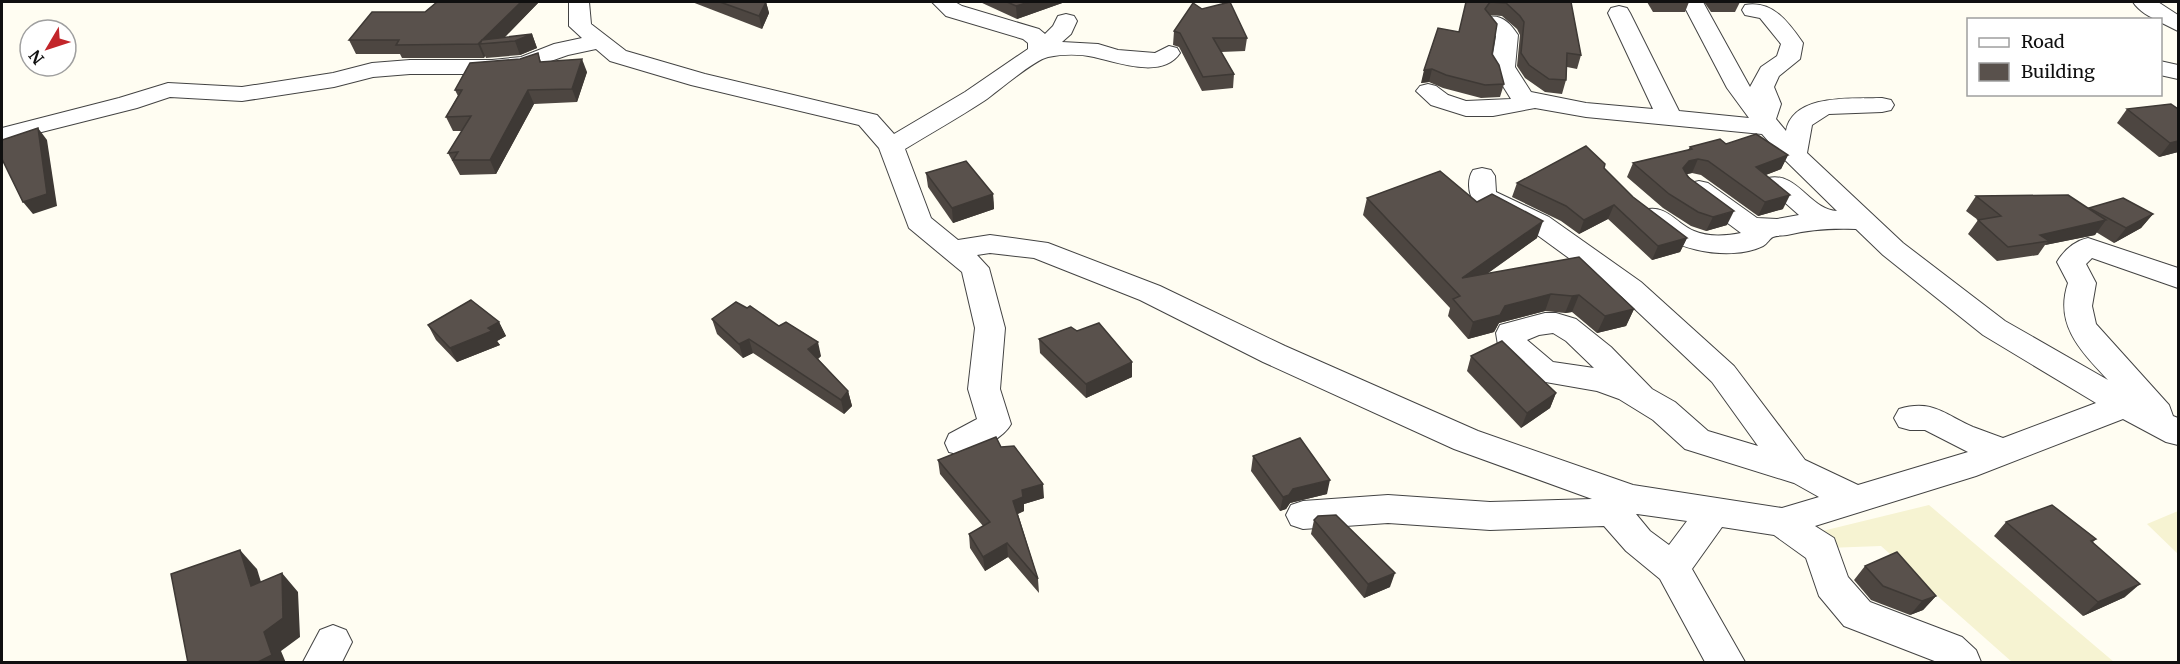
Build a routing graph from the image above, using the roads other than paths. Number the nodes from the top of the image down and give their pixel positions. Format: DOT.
graph roads {
  1 [pos="579,2"];
  2 [pos="942,2"];
  3 [pos="1693,2"];
  4 [pos="2144,2"];
  5 [pos="1753,10"];
  6 [pos="1619,13"];
  7 [pos="1066,21"];
  8 [pos="1495,22"];
  9 [pos="2178,24"];
  10 [pos="599,42"];
  11 [pos="1040,51"];
  12 [pos="1169,53"];
  13 [pos="2162,68"];
  14 [pos="2178,72"];
  15 [pos="1428,91"];
  16 [pos="1536,100"];
  17 [pos="1882,105"];
  18 [pos="1670,118"];
  19 [pos="1767,124"];
  20 [pos="2,135"];
  21 [pos="891,146"];
  22 [pos="1794,155"];
  23 [pos="1482,176"];
  24 [pos="1692,183"];
  25 [pos="1777,184"];
  26 [pos="1633,198"];
  27 [pos="1821,219"];
  28 [pos="1863,220"];
  29 [pos="1767,227"];
  30 [pos="952,250"];
  31 [pos="2178,278"];
  32 [pos="1640,396"];
  33 [pos="2125,405"];
  34 [pos="1910,418"];
  35 [pos="2175,431"];
  36 [pos="961,442"];
  37 [pos="2004,452"];
  38 [pos="1793,469"];
  39 [pos="1856,500"];
  40 [pos="1622,506"];
  41 [pos="1713,512"];
  42 [pos="1303,515"];
  43 [pos="1782,522"];
  44 [pos="1673,568"];
  45 [pos="1726,663"];
  46 [pos="1962,663"];
  1 -- 10 [label="street"];
  2 -- 11 [label="street"];
  3 -- 19 [label="street"];
  4 -- 9 [label="street"];
  5 -- 19 [label="street"];
  6 -- 18 [label="street"];
  7 -- 11 [label="street"];
  8 -- 16 [label="street"];
  10 -- 20 [label="street"];
  10 -- 21 [label="street"];
  11 -- 12 [label="street"];
  11 -- 21 [label="street"];
  13 -- 14 [label="street"];
  15 -- 16 [label="street"];
  16 -- 18 [label="street"];
  17 -- 22 [label="street"];
  18 -- 19 [label="street"];
  19 -- 22 [label="street"];
  21 -- 30 [label="street"];
  22 -- 28 [label="street"];
  23 -- 38 [label="street"];
  24 -- 29 [label="street"];
  25 -- 27 [label="street"];
  26 -- 29 [label="street"];
  27 -- 28 [label="street"];
  27 -- 29 [label="street"];
  28 -- 33 [label="street"];
  30 -- 36 [label="street"];
  30 -- 40 [label="street"];
  31 -- 35 [label="street"];
  32 -- 38 [label="street"];
  33 -- 35 [label="street"];
  33 -- 37 [label="street"];
  34 -- 37 [label="street"];
  37 -- 39 [label="street"];
  38 -- 39 [label="street"];
  39 -- 43 [label="street"];
  40 -- 41 [label="street"];
  40 -- 42 [label="street"];
  40 -- 44 [label="street"];
  41 -- 43 [label="street"];
  41 -- 44 [label="street"];
  43 -- 46 [label="street"];
  44 -- 45 [label="street"];
}
